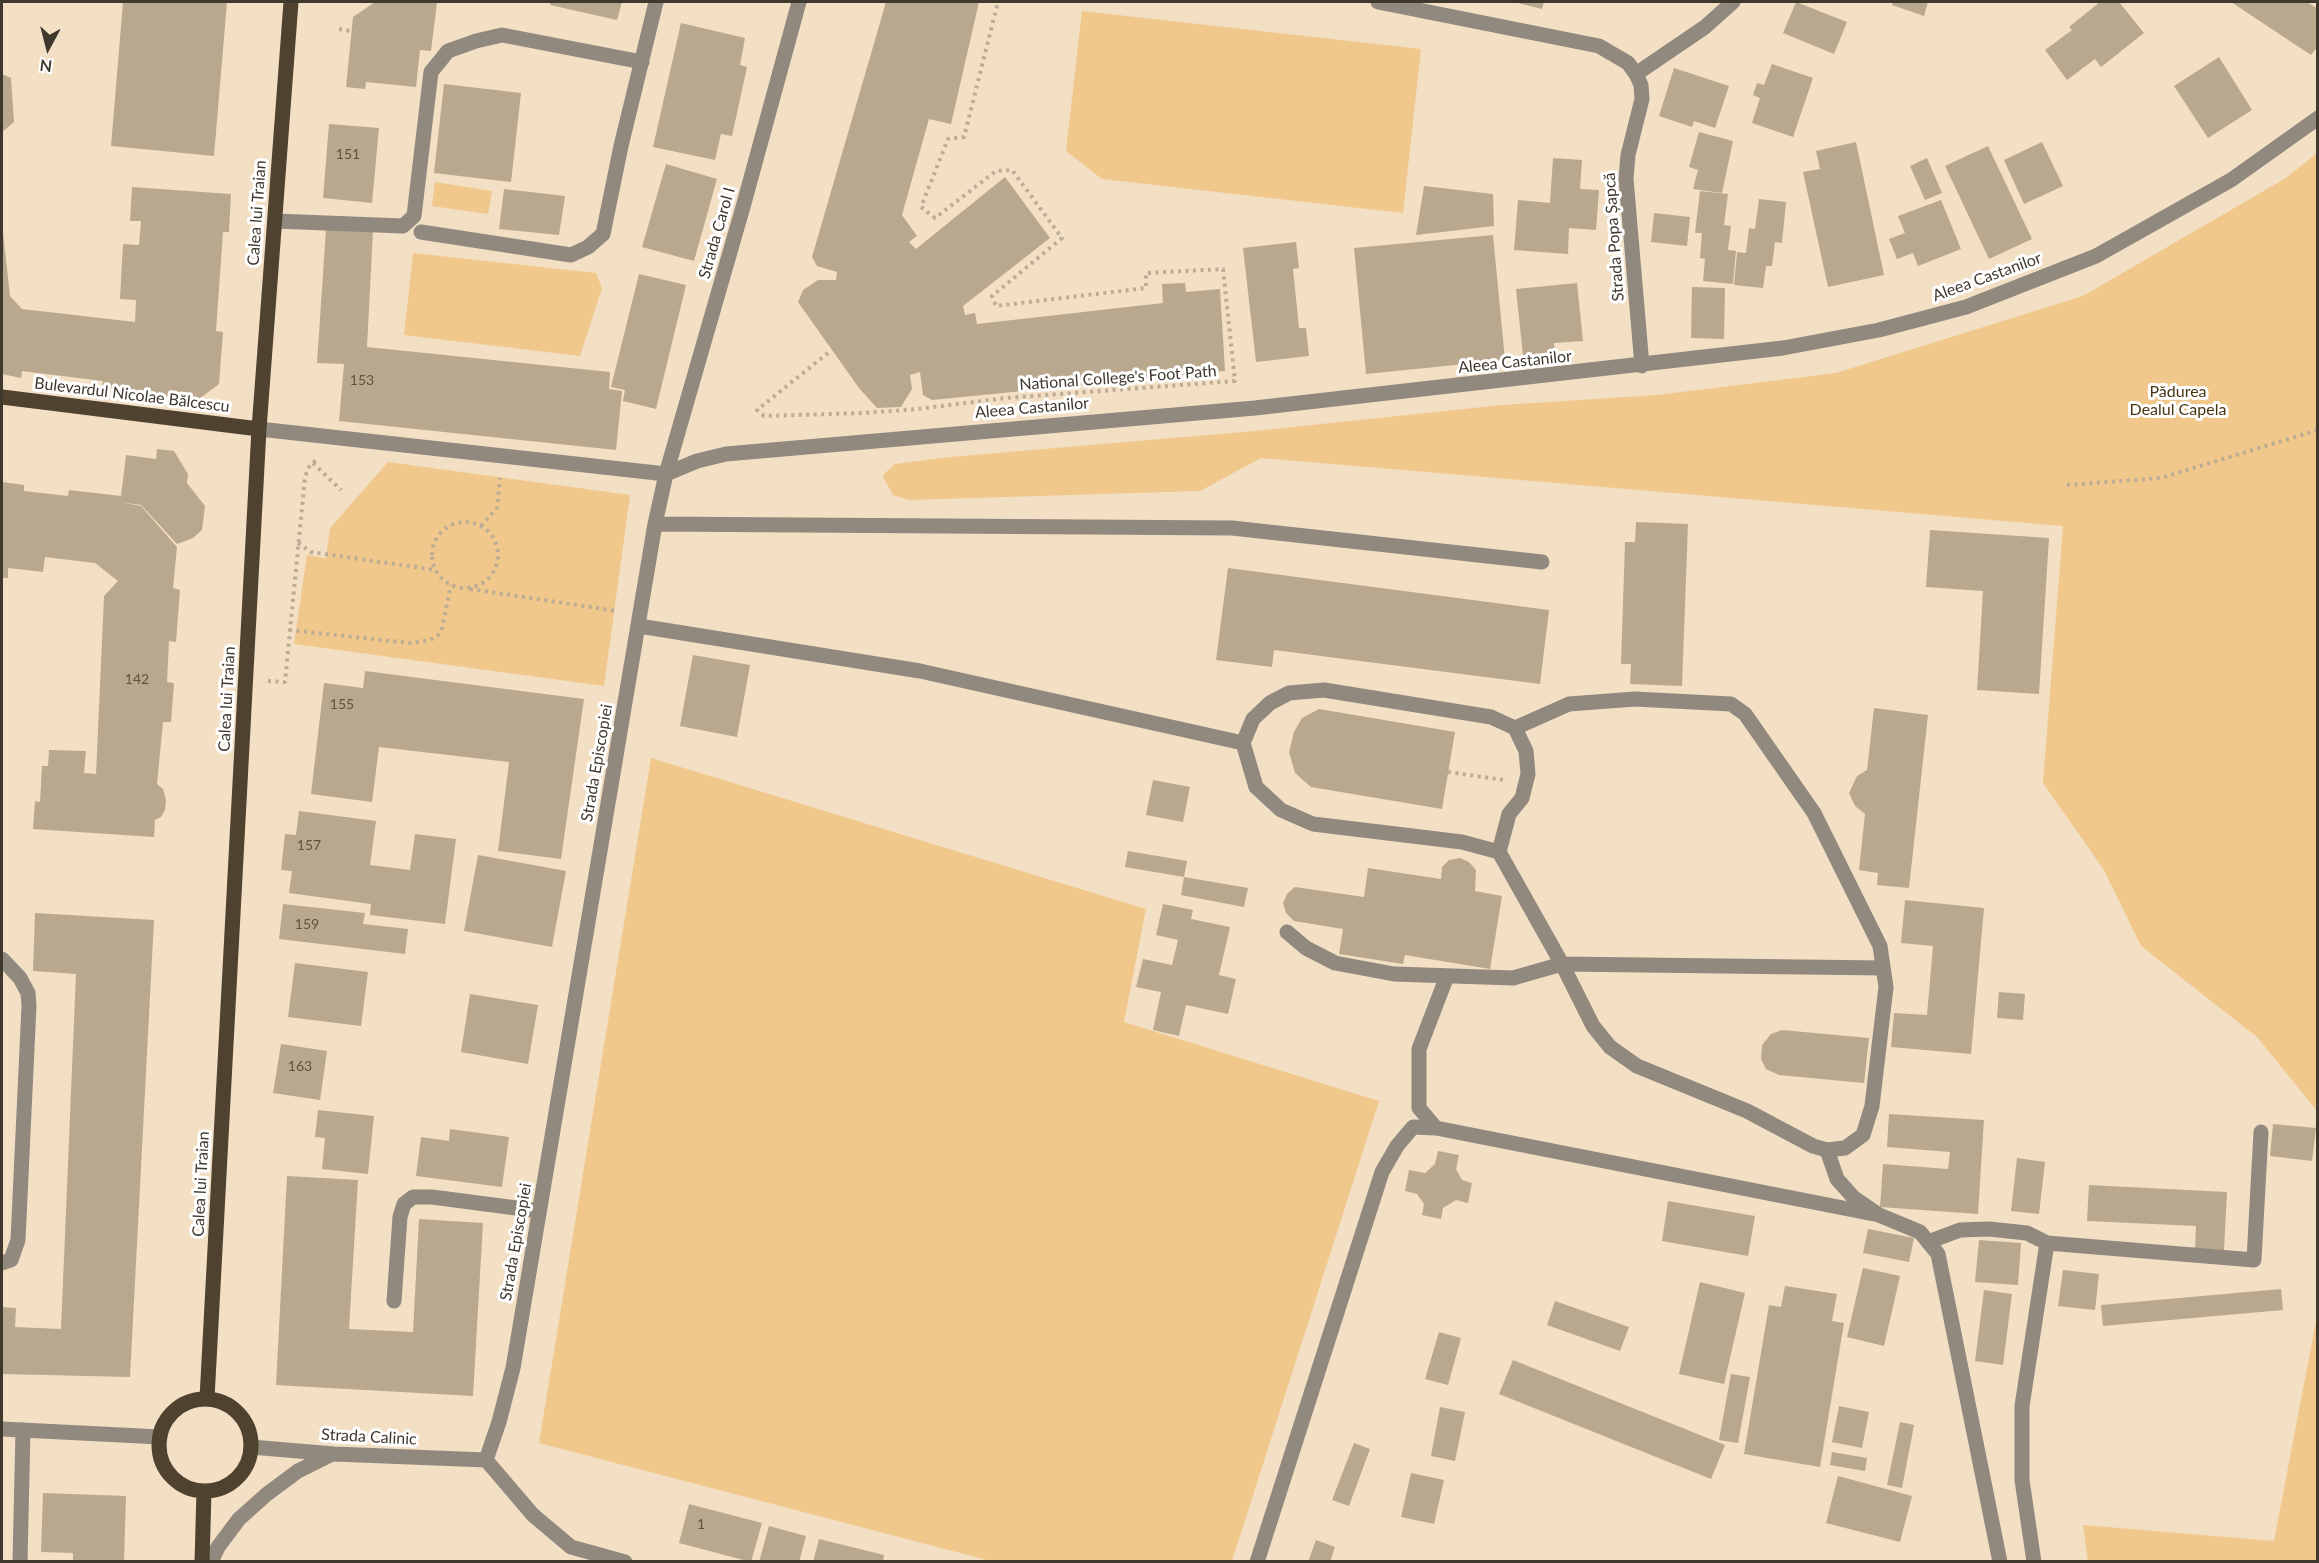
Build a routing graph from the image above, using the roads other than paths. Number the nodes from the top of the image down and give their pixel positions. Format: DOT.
graph roads {
  1 [pos="291,2"];
  2 [pos="656,2"];
  3 [pos="799,2"];
  4 [pos="1378,2"];
  5 [pos="1733,2"];
  6 [pos="642,62"];
  7 [pos="1636,74"];
  8 [pos="2318,118"];
  9 [pos="275,221"];
  10 [pos="421,232"];
  11 [pos="1642,366"];
  12 [pos="2,398"];
  13 [pos="259,429"];
  14 [pos="666,474"];
  15 [pos="655,524"];
  16 [pos="1542,562"];
  17 [pos="639,626"];
  18 [pos="1515,728"];
  19 [pos="1243,743"];
  20 [pos="1499,852"];
  21 [pos="1287,932"];
  22 [pos="2,959"];
  23 [pos="1562,964"];
  24 [pos="1883,968"];
  25 [pos="1447,976"];
  26 [pos="1436,1128"];
  27 [pos="2261,1132"];
  28 [pos="1827,1149"];
  29 [pos="539,1211"];
  30 [pos="1879,1215"];
  31 [pos="1928,1242"];
  32 [pos="2047,1243"];
  33 [pos="2,1263"];
  34 [pos="394,1302"];
  35 [pos="207,1398"];
  36 [pos="2,1429"];
  37 [pos="23,1430"];
  38 [pos="159,1437"];
  39 [pos="251,1447"];
  40 [pos="334,1454"];
  41 [pos="486,1460"];
  42 [pos="204,1491"];
  43 [pos="571,1554"];
  44 [pos="20,1562"];
  45 [pos="202,1562"];
  46 [pos="211,1562"];
  47 [pos="625,1562"];
  48 [pos="1257,1562"];
  49 [pos="2000,1562"];
  50 [pos="2034,1562"];
  1 -- 9 [label="main road, Calea lui Traian"];
  2 -- 6 [label="street"];
  3 -- 14 [label="street, Strada Carol I"];
  4 -- 7 [label="street"];
  5 -- 7 [label="street"];
  6 -- 9 [label="street"];
  6 -- 10 [label="street"];
  7 -- 11 [label="street, Strada Popa Șapcă"];
  8 -- 11 [label="street, Aleea Castanilor"];
  9 -- 13 [label="main road, Calea lui Traian"];
  11 -- 14 [label="street, Aleea Castanilor"];
  12 -- 13 [label="main road, Bulevardul Nicolae Bălcescu"];
  13 -- 14 [label="street"];
  13 -- 35 [label="main road, Calea lui Traian"];
  14 -- 15 [label="street, Strada Episcopiei"];
  15 -- 16 [label="street"];
  15 -- 17 [label="street, Strada Episcopiei"];
  17 -- 19 [label="street"];
  17 -- 29 [label="street, Strada Episcopiei"];
  18 -- 19 [label="street"];
  18 -- 20 [label="street"];
  18 -- 24 [label="street"];
  19 -- 20 [label="street"];
  20 -- 23 [label="street"];
  21 -- 25 [label="street"];
  22 -- 33 [label="street"];
  23 -- 24 [label="street"];
  23 -- 25 [label="street"];
  23 -- 28 [label="street"];
  24 -- 28 [label="street"];
  25 -- 26 [label="street"];
  26 -- 30 [label="street"];
  26 -- 48 [label="street"];
  27 -- 32 [label="street"];
  28 -- 30 [label="street"];
  29 -- 34 [label="street"];
  29 -- 41 [label="street, Strada Episcopiei"];
  30 -- 31 [label="street"];
  31 -- 32 [label="street"];
  31 -- 49 [label="street"];
  32 -- 50 [label="street"];
  35 -- 38 [label="main road"];
  35 -- 39 [label="main road"];
  36 -- 37 [label="street"];
  37 -- 38 [label="street"];
  37 -- 44 [label="street"];
  38 -- 42 [label="main road"];
  39 -- 40 [label="street, Strada Calinic"];
  39 -- 42 [label="main road"];
  40 -- 41 [label="street, Strada Calinic"];
  40 -- 46 [label="street"];
  41 -- 43 [label="street"];
  42 -- 45 [label="main road"];
  43 -- 47 [label="street"];
}
